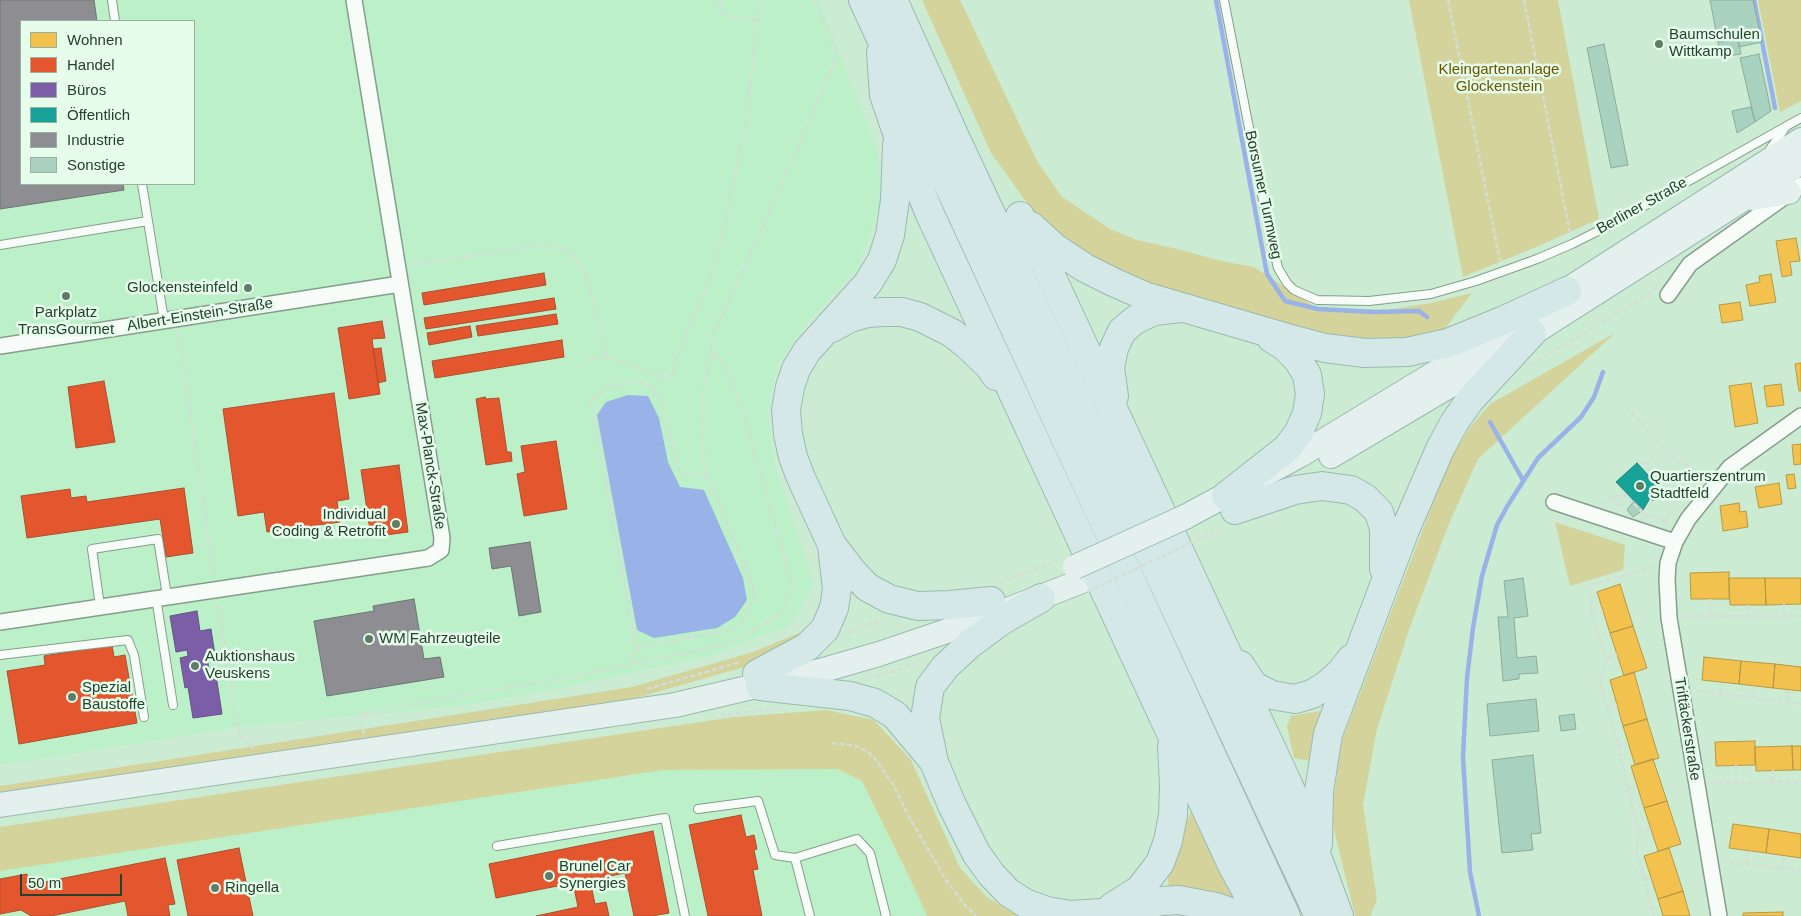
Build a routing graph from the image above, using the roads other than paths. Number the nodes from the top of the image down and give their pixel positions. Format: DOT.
graph roads {
  1 [pos="112,0"];
  2 [pos="354,0"];
  3 [pos="863,0"];
  4 [pos="893,0"];
  5 [pos="1224,0"];
  6 [pos="116,20"];
  7 [pos="880,36"];
  8 [pos="1801,118"];
  9 [pos="1794,133"];
  10 [pos="898,136"];
  11 [pos="956,139"];
  12 [pos="1801,162"];
  13 [pos="142,185"];
  14 [pos="1795,188"];
  15 [pos="1739,191"];
  16 [pos="1020,216"];
  17 [pos="148,222"];
  18 [pos="0,245"];
  19 [pos="1476,281"];
  20 [pos="400,284"];
  21 [pos="1567,291"];
  22 [pos="1668,295"];
  23 [pos="1184,308"];
  24 [pos="170,319"];
  25 [pos="1256,330"];
  26 [pos="1532,333"];
  27 [pos="818,338"];
  28 [pos="0,346"];
  29 [pos="1021,411"];
  30 [pos="1116,414"];
  31 [pos="1801,416"];
  32 [pos="1554,502"];
  33 [pos="1230,503"];
  34 [pos="1675,542"];
  35 [pos="832,545"];
  36 [pos="1076,575"];
  37 [pos="1384,584"];
  38 [pos="992,593"];
  39 [pos="161,597"];
  40 [pos="1041,598"];
  41 [pos="100,606"];
  42 [pos="0,622"];
  43 [pos="1220,639"];
  44 [pos="1360,648"];
  45 [pos="0,655"];
  46 [pos="754,673"];
  47 [pos="173,705"];
  48 [pos="144,717"];
  49 [pos="1171,733"];
  50 [pos="934,762"];
  51 [pos="0,805"];
  52 [pos="698,809"];
  53 [pos="497,846"];
  54 [pos="795,858"];
  55 [pos="1318,858"];
  56 [pos="1101,913"];
  57 [pos="686,916"];
  58 [pos="810,916"];
  59 [pos="886,916"];
  60 [pos="1242,916"];
  61 [pos="1260,916"];
  62 [pos="1286,916"];
  63 [pos="1319,916"];
  64 [pos="1339,916"];
  65 [pos="1719,916"];
  1 -- 6 [label="lane"];
  2 -- 20 [label="street, Max-Planck-Straße"];
  3 -- 7 [label="highway"];
  4 -- 11 [label="highway"];
  5 -- 19 [label="lane, Borsumer Turmweg"];
  7 -- 10 [label="highway"];
  7 -- 62 [label="highway"];
  8 -- 9 [label="lane, Berliner Straße"];
  9 -- 15 [label="main road"];
  9 -- 19 [label="lane, Berliner Straße"];
  10 -- 27 [label="highway"];
  10 -- 29 [label="highway"];
  11 -- 16 [label="highway"];
  11 -- 63 [label="highway"];
  12 -- 15 [label="main road"];
  13 -- 17 [label="lane"];
  14 -- 15 [label="main road"];
  14 -- 22 [label="street"];
  15 -- 21 [label="main road"];
  15 -- 26 [label="main road"];
  16 -- 23 [label="highway"];
  16 -- 30 [label="highway"];
  17 -- 18 [label="lane"];
  17 -- 24 [label="lane"];
  20 -- 24 [label="street, Albert-Einstein-Straße"];
  20 -- 39 [label="street, Max-Planck-Straße"];
  21 -- 25 [label="highway"];
  21 -- 33 [label="main road"];
  23 -- 25 [label="highway"];
  23 -- 30 [label="highway"];
  24 -- 28 [label="street, Albert-Einstein-Straße"];
  25 -- 33 [label="highway"];
  26 -- 33 [label="main road"];
  26 -- 37 [label="highway"];
  27 -- 29 [label="highway"];
  27 -- 35 [label="highway"];
  29 -- 49 [label="highway"];
  30 -- 43 [label="highway"];
  31 -- 34 [label="street, Triftäckerstraße"];
  32 -- 34 [label="street"];
  33 -- 36 [label="main road, bridge"];
  33 -- 37 [label="highway"];
  34 -- 65 [label="street, Triftäckerstraße"];
  35 -- 38 [label="highway"];
  35 -- 46 [label="highway"];
  36 -- 38 [label="main road"];
  36 -- 40 [label="main road"];
  37 -- 44 [label="highway"];
  38 -- 46 [label="main road"];
  39 -- 41 [label="street, Max-Planck-Straße"];
  39 -- 41 [label="lane"];
  39 -- 47 [label="lane"];
  40 -- 46 [label="main road"];
  40 -- 50 [label="highway"];
  41 -- 42 [label="street, Max-Planck-Straße"];
  43 -- 44 [label="highway"];
  43 -- 55 [label="highway"];
  44 -- 55 [label="highway"];
  45 -- 48 [label="lane"];
  46 -- 50 [label="highway"];
  46 -- 51 [label="main road"];
  49 -- 56 [label="highway"];
  49 -- 61 [label="highway"];
  50 -- 56 [label="highway"];
  52 -- 54 [label="lane"];
  53 -- 57 [label="lane"];
  54 -- 58 [label="lane"];
  54 -- 59 [label="lane"];
  55 -- 64 [label="highway"];
  56 -- 60 [label="highway"];
}
